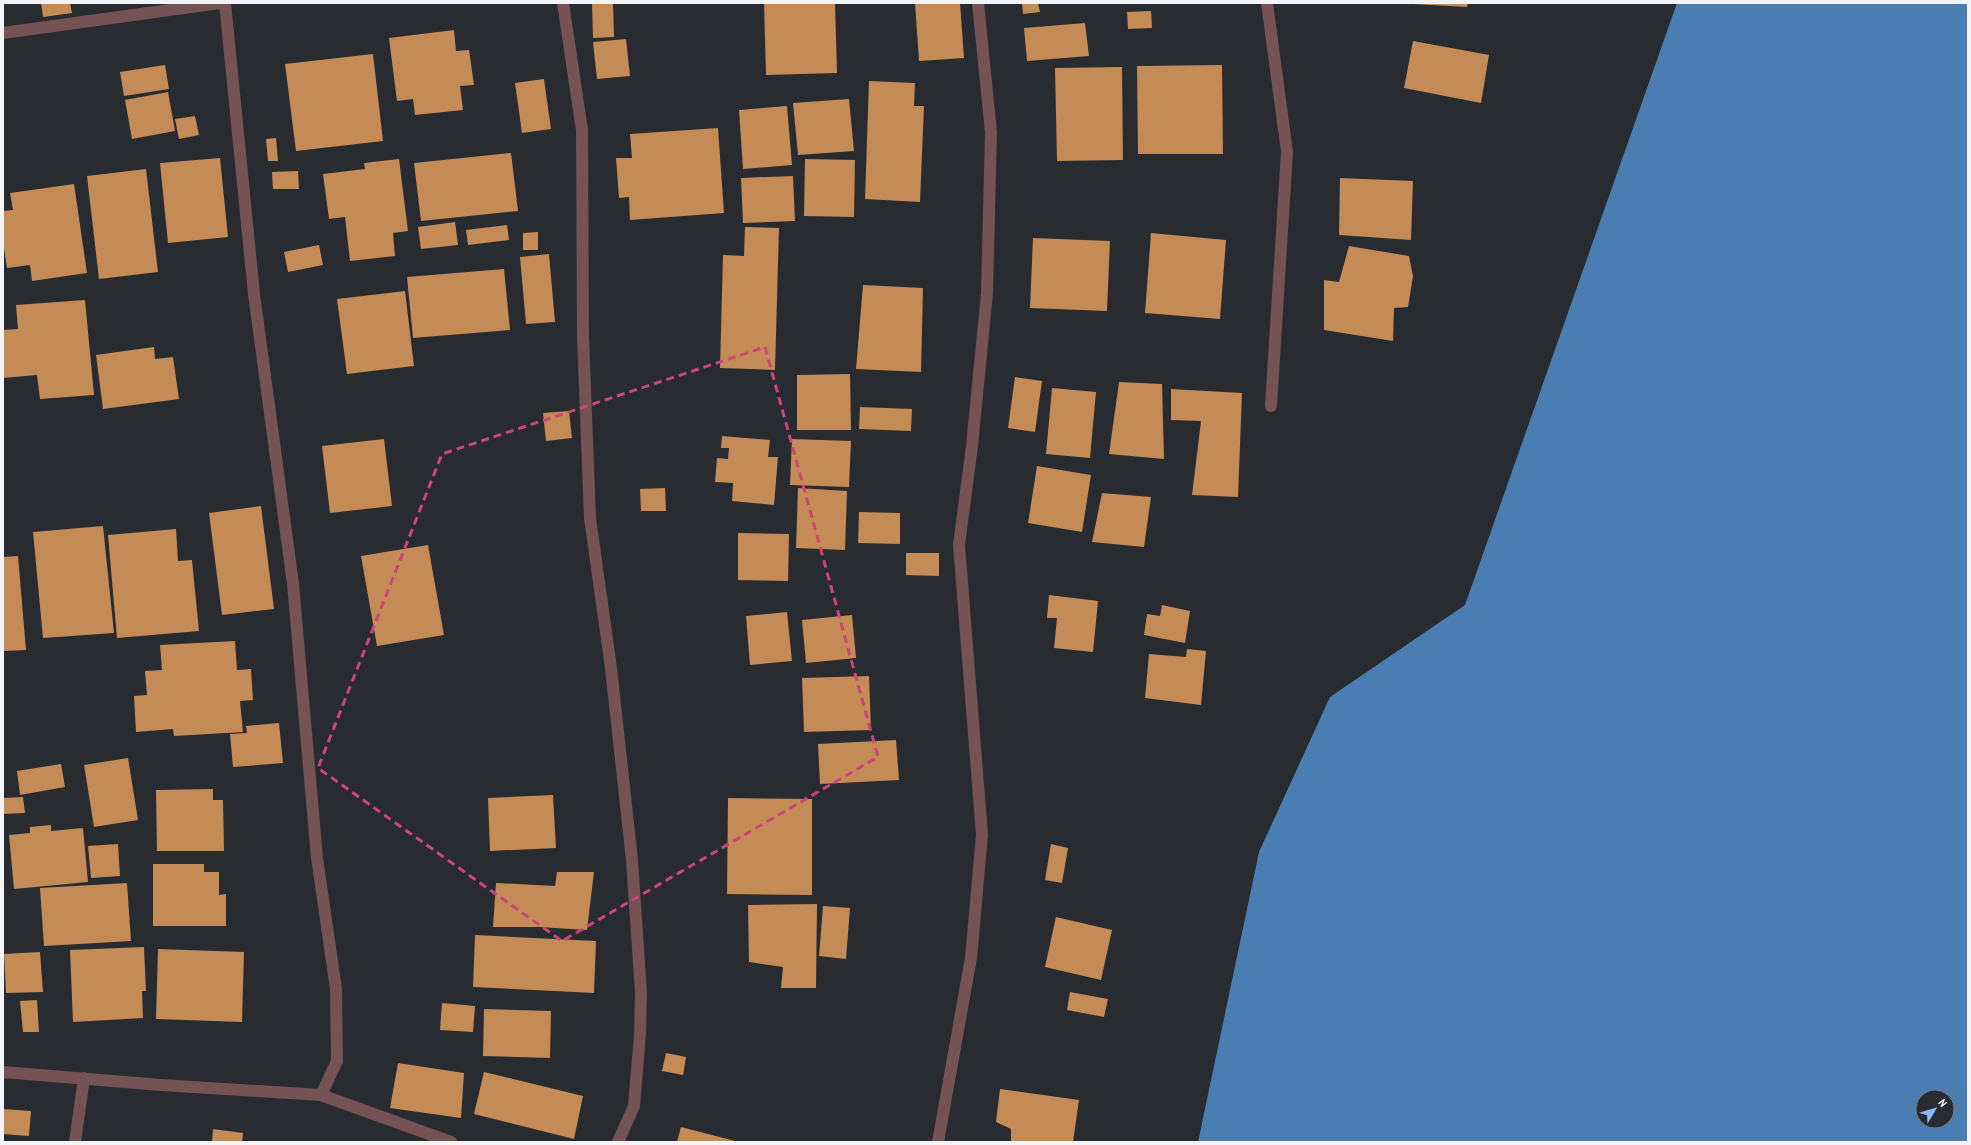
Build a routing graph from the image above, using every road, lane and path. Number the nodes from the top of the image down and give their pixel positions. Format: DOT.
graph roads {
  1 [pos="220,3"];
  2 [pos="225,3"];
  3 [pos="563,3"];
  4 [pos="978,3"];
  5 [pos="1267,3"];
  6 [pos="3,33"];
  7 [pos="1271,406"];
  8 [pos="3,1072"];
  9 [pos="84,1078"];
  10 [pos="321,1095"];
  11 [pos="434,1139"];
  12 [pos="75,1142"];
  13 [pos="451,1142"];
  14 [pos="618,1142"];
  15 [pos="938,1142"];
  1 -- 6 [label="street"];
  2 -- 10 [label="street"];
  3 -- 14 [label="street"];
  4 -- 15 [label="street"];
  5 -- 7 [label="street"];
  8 -- 9 [label="street"];
  9 -- 10 [label="street"];
  9 -- 12 [label="street"];
  10 -- 11 [label="street"];
  11 -- 13 [label="street"];
}
